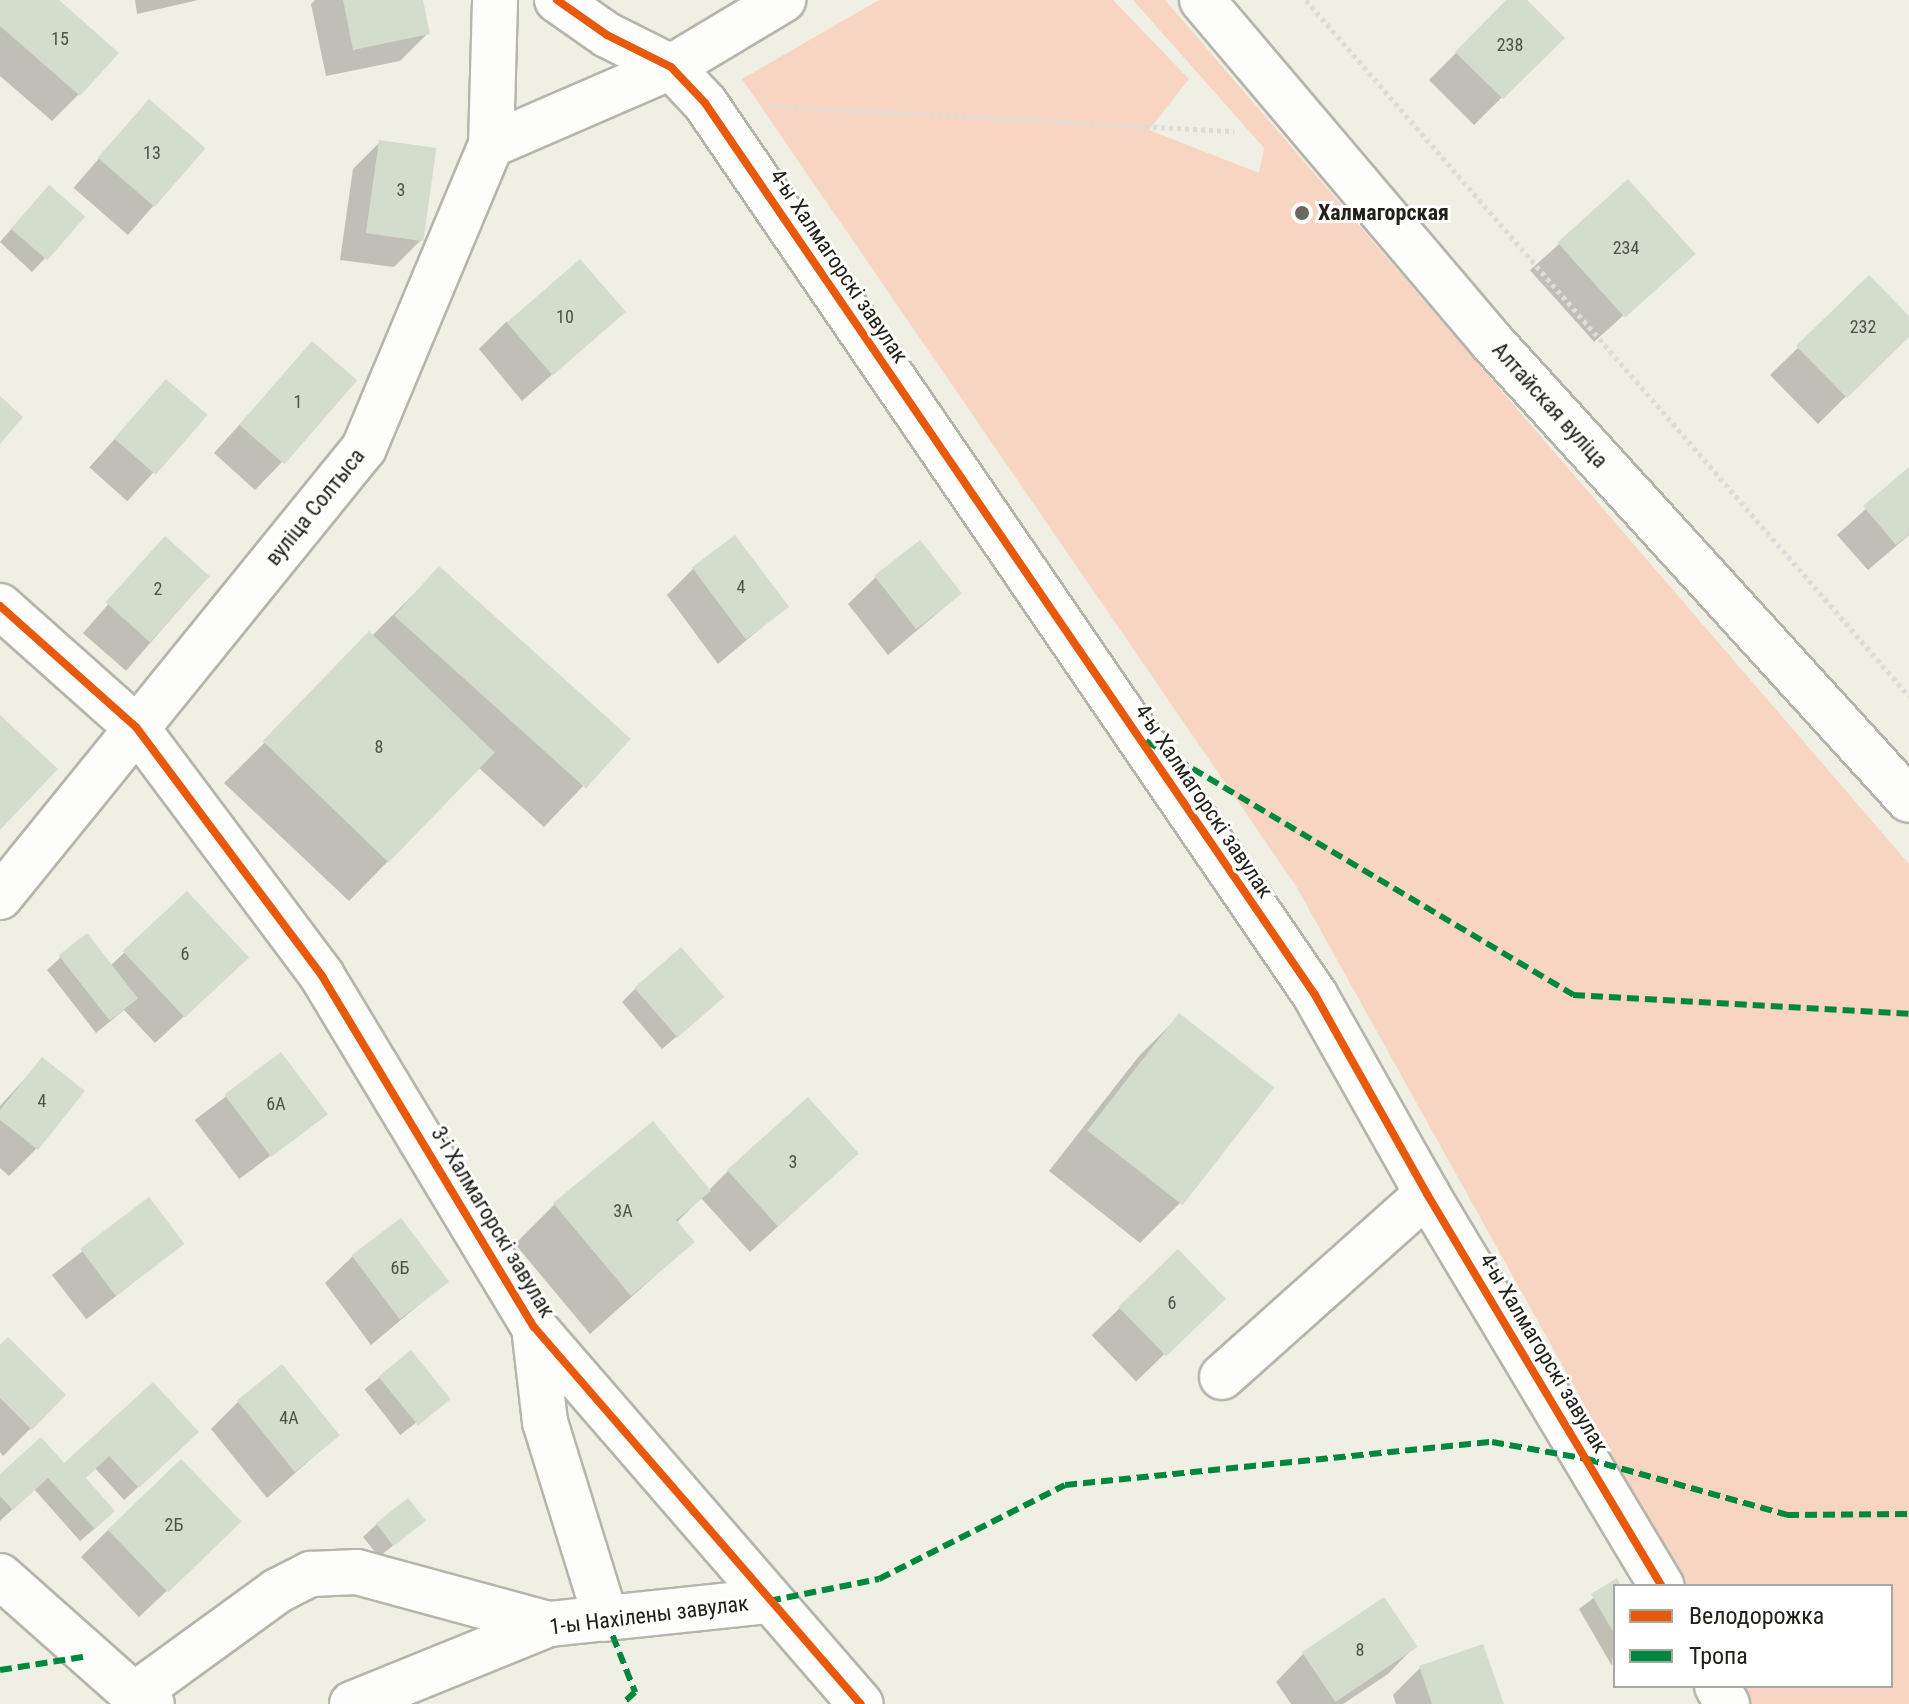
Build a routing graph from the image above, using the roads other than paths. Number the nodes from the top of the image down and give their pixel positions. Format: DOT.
graph roads {
  1 [pos="495,0"];
  2 [pos="557,0"];
  3 [pos="783,0"];
  4 [pos="1202,0"];
  5 [pos="671,67"];
  6 [pos="491,145"];
  7 [pos="0,606"];
  8 [pos="136,727"];
  9 [pos="1909,800"];
  10 [pos="0,897"];
  11 [pos="1427,1194"];
  12 [pos="534,1327"];
  13 [pos="1222,1377"];
  14 [pos="0,1576"];
  15 [pos="1661,1584"];
  16 [pos="769,1601"];
  17 [pos="606,1619"];
  18 [pos="549,1624"];
  19 [pos="143,1700"];
  20 [pos="352,1704"];
  21 [pos="861,1704"];
  1 -- 6 [label="street, вуліца Солтыса"];
  2 -- 5 [label="street"];
  3 -- 5 [label="street"];
  4 -- 9 [label="street, Алтайская вуліца"];
  5 -- 6 [label="street"];
  5 -- 11 [label="street, 4-ы Халмагорскі завулак"];
  6 -- 8 [label="street, вуліца Солтыса"];
  7 -- 8 [label="street, 3-і Халмагорскі завулак"];
  8 -- 10 [label="street, вуліца Солтыса"];
  8 -- 12 [label="street, 3-і Халмагорскі завулак"];
  11 -- 13 [label="street"];
  11 -- 15 [label="street, 4-ы Халмагорскі завулак"];
  12 -- 16 [label="street, 3-і Халмагорскі завулак"];
  12 -- 17 [label="street"];
  14 -- 19 [label="street"];
  16 -- 17 [label="street, 1-ы Нахілены завулак"];
  16 -- 21 [label="street, 3-і Халмагорскі завулак"];
  17 -- 18 [label="street, 1-ы Нахілены завулак"];
  18 -- 19 [label="street"];
  18 -- 20 [label="street, 1-ы Нахілены завулак"];
}
